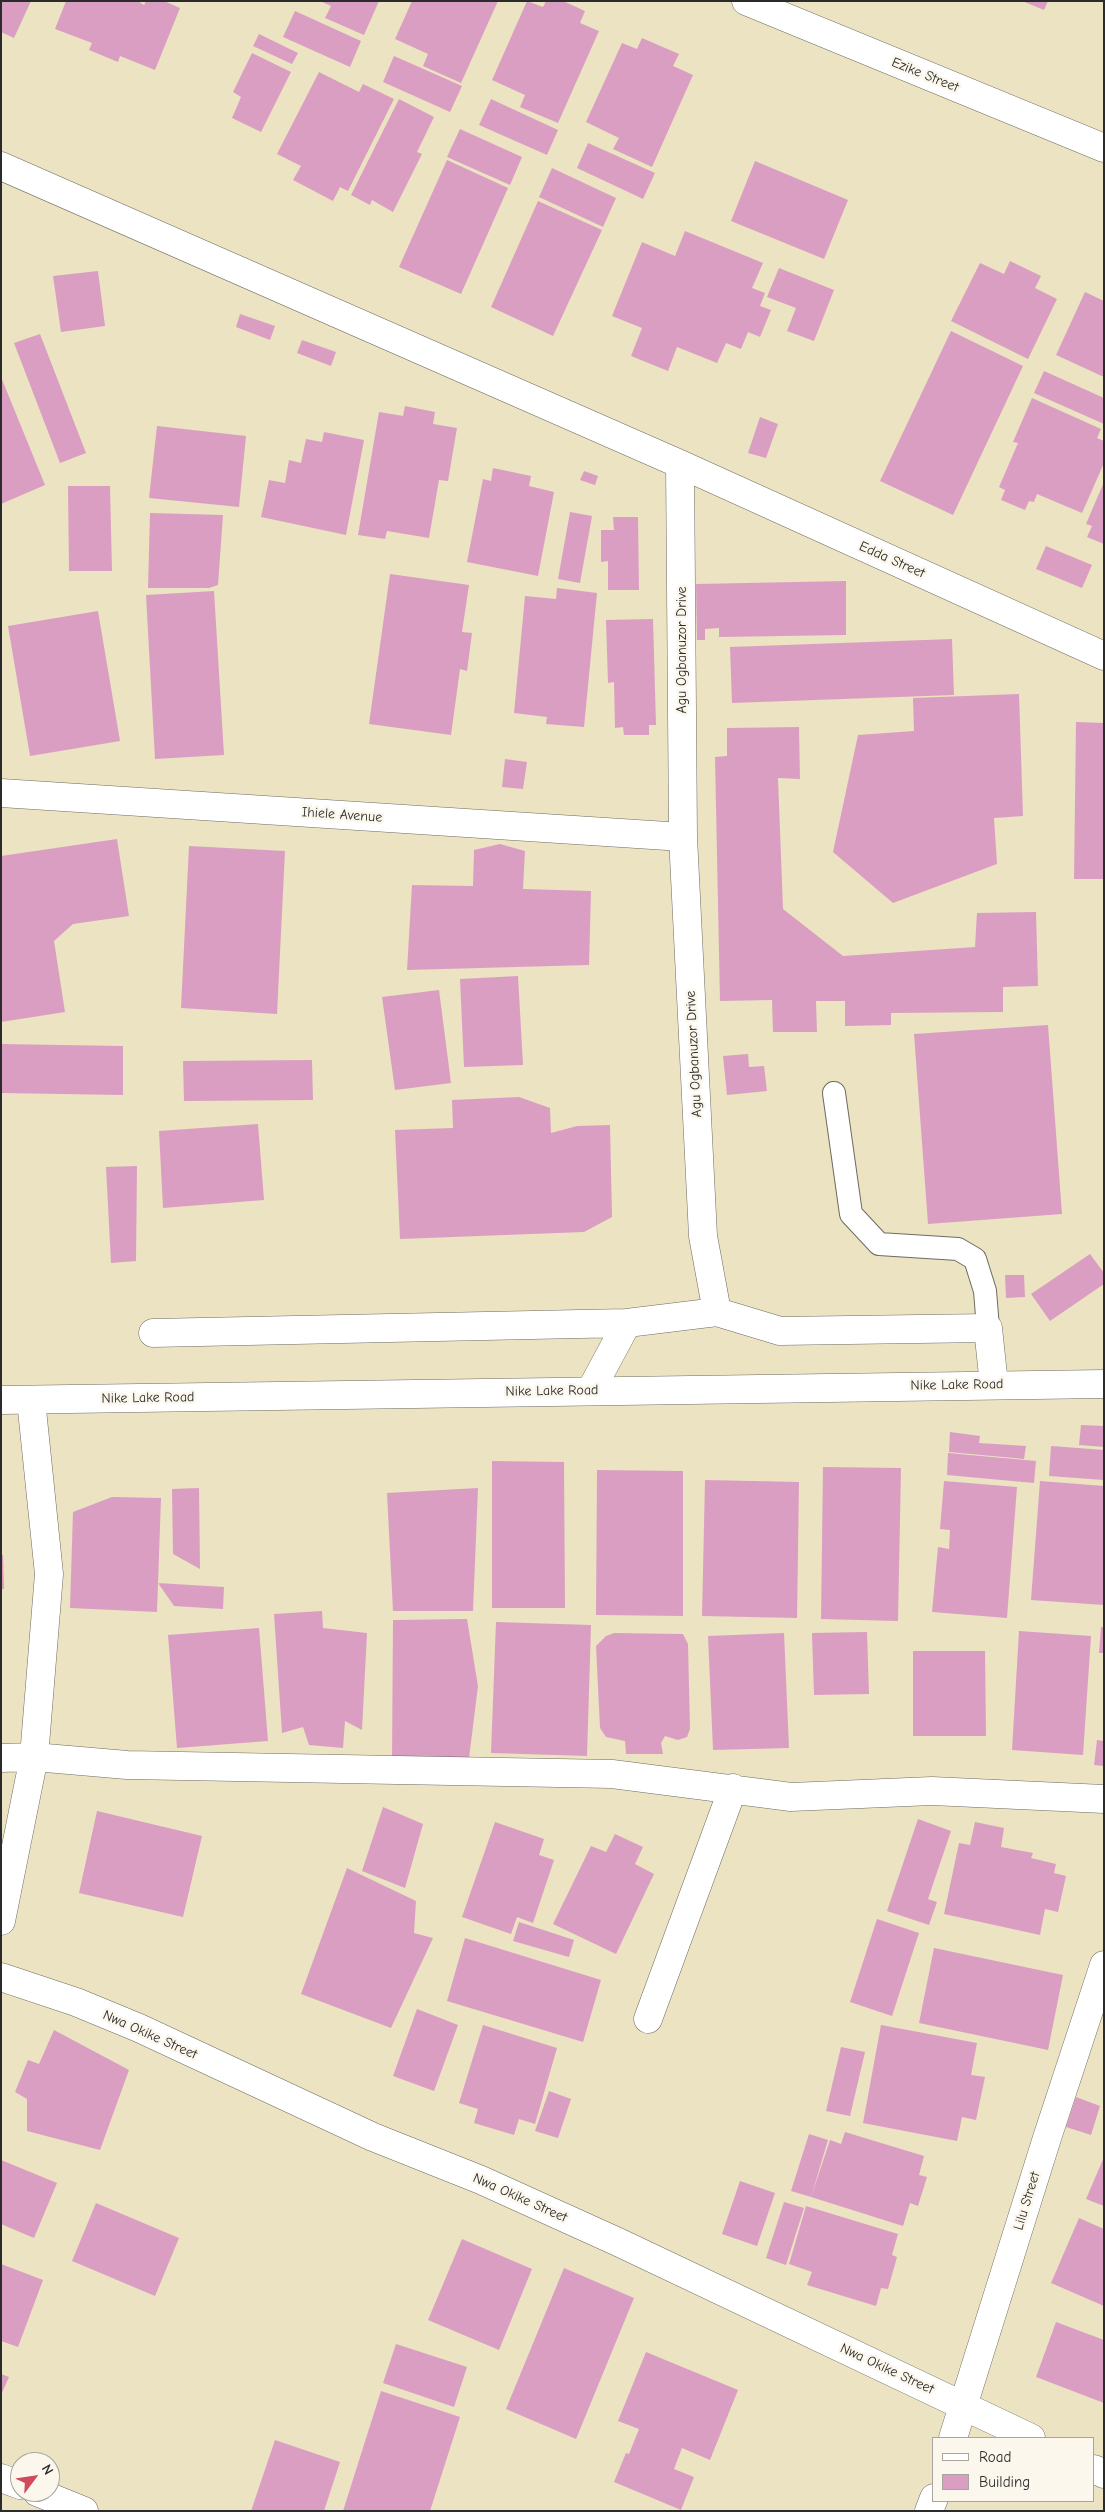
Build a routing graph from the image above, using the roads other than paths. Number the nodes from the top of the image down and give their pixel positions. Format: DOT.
graph roads {
  1 [pos="746,1"];
  2 [pos="1104,148"];
  3 [pos="1,166"];
  4 [pos="680,464"];
  5 [pos="1104,656"];
  6 [pos="1,793"];
  7 [pos="683,836"];
  8 [pos="834,1092"];
  9 [pos="717,1312"];
  10 [pos="627,1323"];
  11 [pos="988,1328"];
  12 [pos="153,1333"];
  13 [pos="1104,1384"];
  14 [pos="994,1385"];
  15 [pos="591,1390"];
  16 [pos="1,1400"];
  17 [pos="31,1400"];
  18 [pos="34,1757"];
  19 [pos="1,1758"];
  20 [pos="734,1788"];
  21 [pos="1104,1799"];
  22 [pos="1,1921"];
  23 [pos="1104,1965"];
  24 [pos="1,1977"];
  25 [pos="648,2019"];
  26 [pos="964,2406"];
  27 [pos="953,2437"];
  28 [pos="1029,2437"];
  29 [pos="60,2501"];
  30 [pos="84,2511"];
  1 -- 2 [label="street, Ezike Street"];
  3 -- 4 [label="street, Edda Street"];
  4 -- 5 [label="street, Edda Street"];
  4 -- 7 [label="street, Agu Ogbanuzor Drive"];
  6 -- 7 [label="street, Ihiele Avenue"];
  7 -- 9 [label="street, Agu Ogbanuzor Drive"];
  8 -- 11 [label="lane"];
  9 -- 10 [label="street"];
  9 -- 11 [label="street"];
  10 -- 12 [label="street"];
  10 -- 15 [label="street"];
  11 -- 14 [label="street"];
  13 -- 14 [label="street, Nike Lake Road"];
  14 -- 15 [label="street, Nike Lake Road"];
  15 -- 17 [label="street, Nike Lake Road"];
  16 -- 17 [label="street, Nike Lake Road"];
  17 -- 18 [label="street"];
  18 -- 19 [label="street"];
  18 -- 20 [label="street"];
  18 -- 22 [label="street"];
  20 -- 21 [label="street"];
  20 -- 25 [label="street"];
  23 -- 26 [label="street, Lilu Street"];
  24 -- 26 [label="street, Nwa Okike Street"];
  26 -- 27 [label="street, Lilu Street"];
  26 -- 28 [label="street, Nwa Okike Street"];
  29 -- 30 [label="street"];
}
